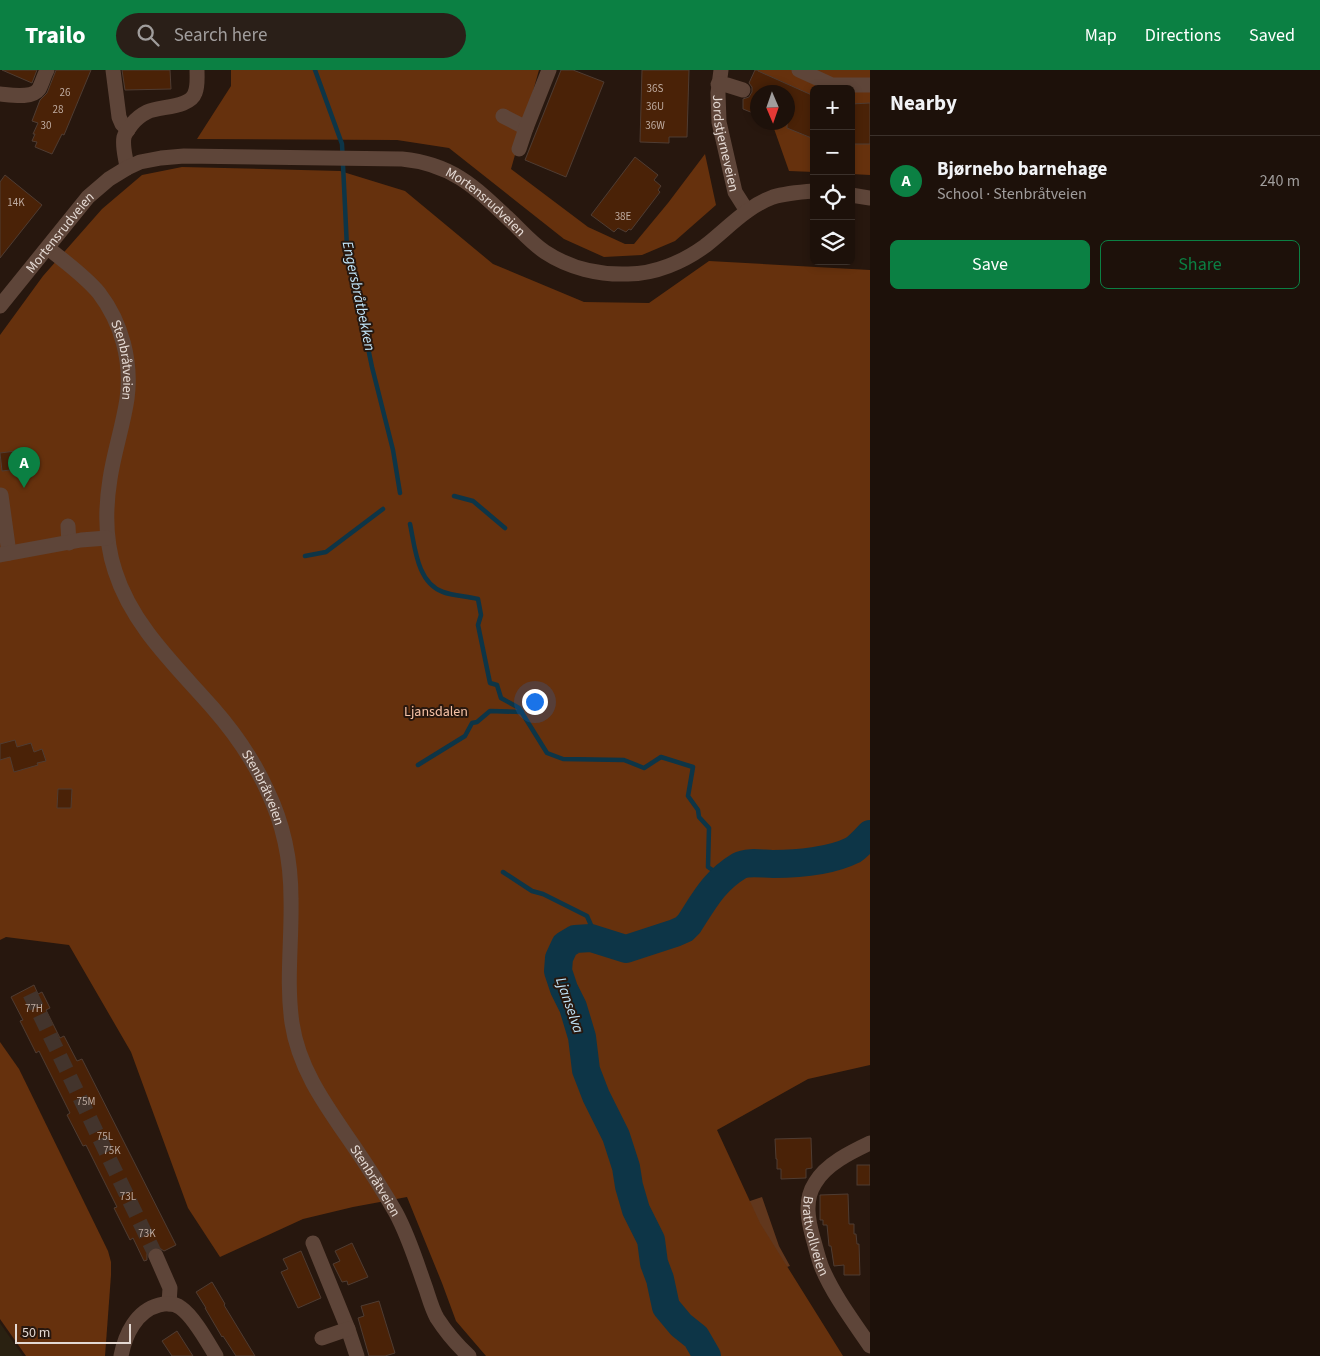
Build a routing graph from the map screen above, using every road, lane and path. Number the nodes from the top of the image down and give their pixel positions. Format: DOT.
graph roads {
  1 [pos="47,70"];
  2 [pos="113,70"];
  3 [pos="196,70"];
  4 [pos="549,70"];
  5 [pos="799,70"];
  6 [pos="719,77"];
  7 [pos="870,85"];
  8 [pos="743,90"];
  9 [pos="0,94"];
  10 [pos="503,116"];
  11 [pos="526,128"];
  12 [pos="128,130"];
  13 [pos="519,149"];
  14 [pos="127,168"];
  15 [pos="810,191"];
  16 [pos="855,196"];
  17 [pos="870,198"];
  18 [pos="747,211"];
  19 [pos="48,248"];
  20 [pos="0,306"];
  21 [pos="1,495"];
  22 [pos="68,526"];
  23 [pos="107,538"];
  24 [pos="68,543"];
  25 [pos="4,554"];
  26 [pos="870,1143"];
  27 [pos="313,1243"];
  28 [pos="156,1256"];
  29 [pos="169,1304"];
  30 [pos="348,1329"];
  31 [pos="322,1338"];
  32 [pos="870,1346"];
  33 [pos="120,1356"];
  34 [pos="216,1356"];
  35 [pos="357,1356"];
  36 [pos="469,1356"];
  1 -- 9 [label="street"];
  2 -- 12 [label="street"];
  3 -- 12 [label="street"];
  4 -- 11 [label="street"];
  5 -- 7 [label="street"];
  6 -- 8 [label="street"];
  6 -- 18 [label="street, Jordstjerneveien"];
  10 -- 11 [label="street"];
  11 -- 13 [label="street"];
  12 -- 14 [label="street"];
  14 -- 18 [label="street, Mortensrudveien"];
  14 -- 19 [label="street, Mortensrudveien"];
  15 -- 18 [label="street, Mortensrudveien"];
  16 -- 17 [label="street"];
  19 -- 20 [label="street, Mortensrudveien"];
  19 -- 23 [label="street, Stenbråtveien"];
  21 -- 25 [label="street"];
  22 -- 24 [label="street"];
  23 -- 24 [label="street"];
  23 -- 36 [label="street, Stenbråtveien"];
  24 -- 25 [label="street"];
  26 -- 32 [label="street, Brattvollveien"];
  27 -- 30 [label="street"];
  28 -- 29 [label="street"];
  29 -- 33 [label="street"];
  29 -- 34 [label="street"];
  30 -- 31 [label="street"];
  30 -- 35 [label="street"];
}
